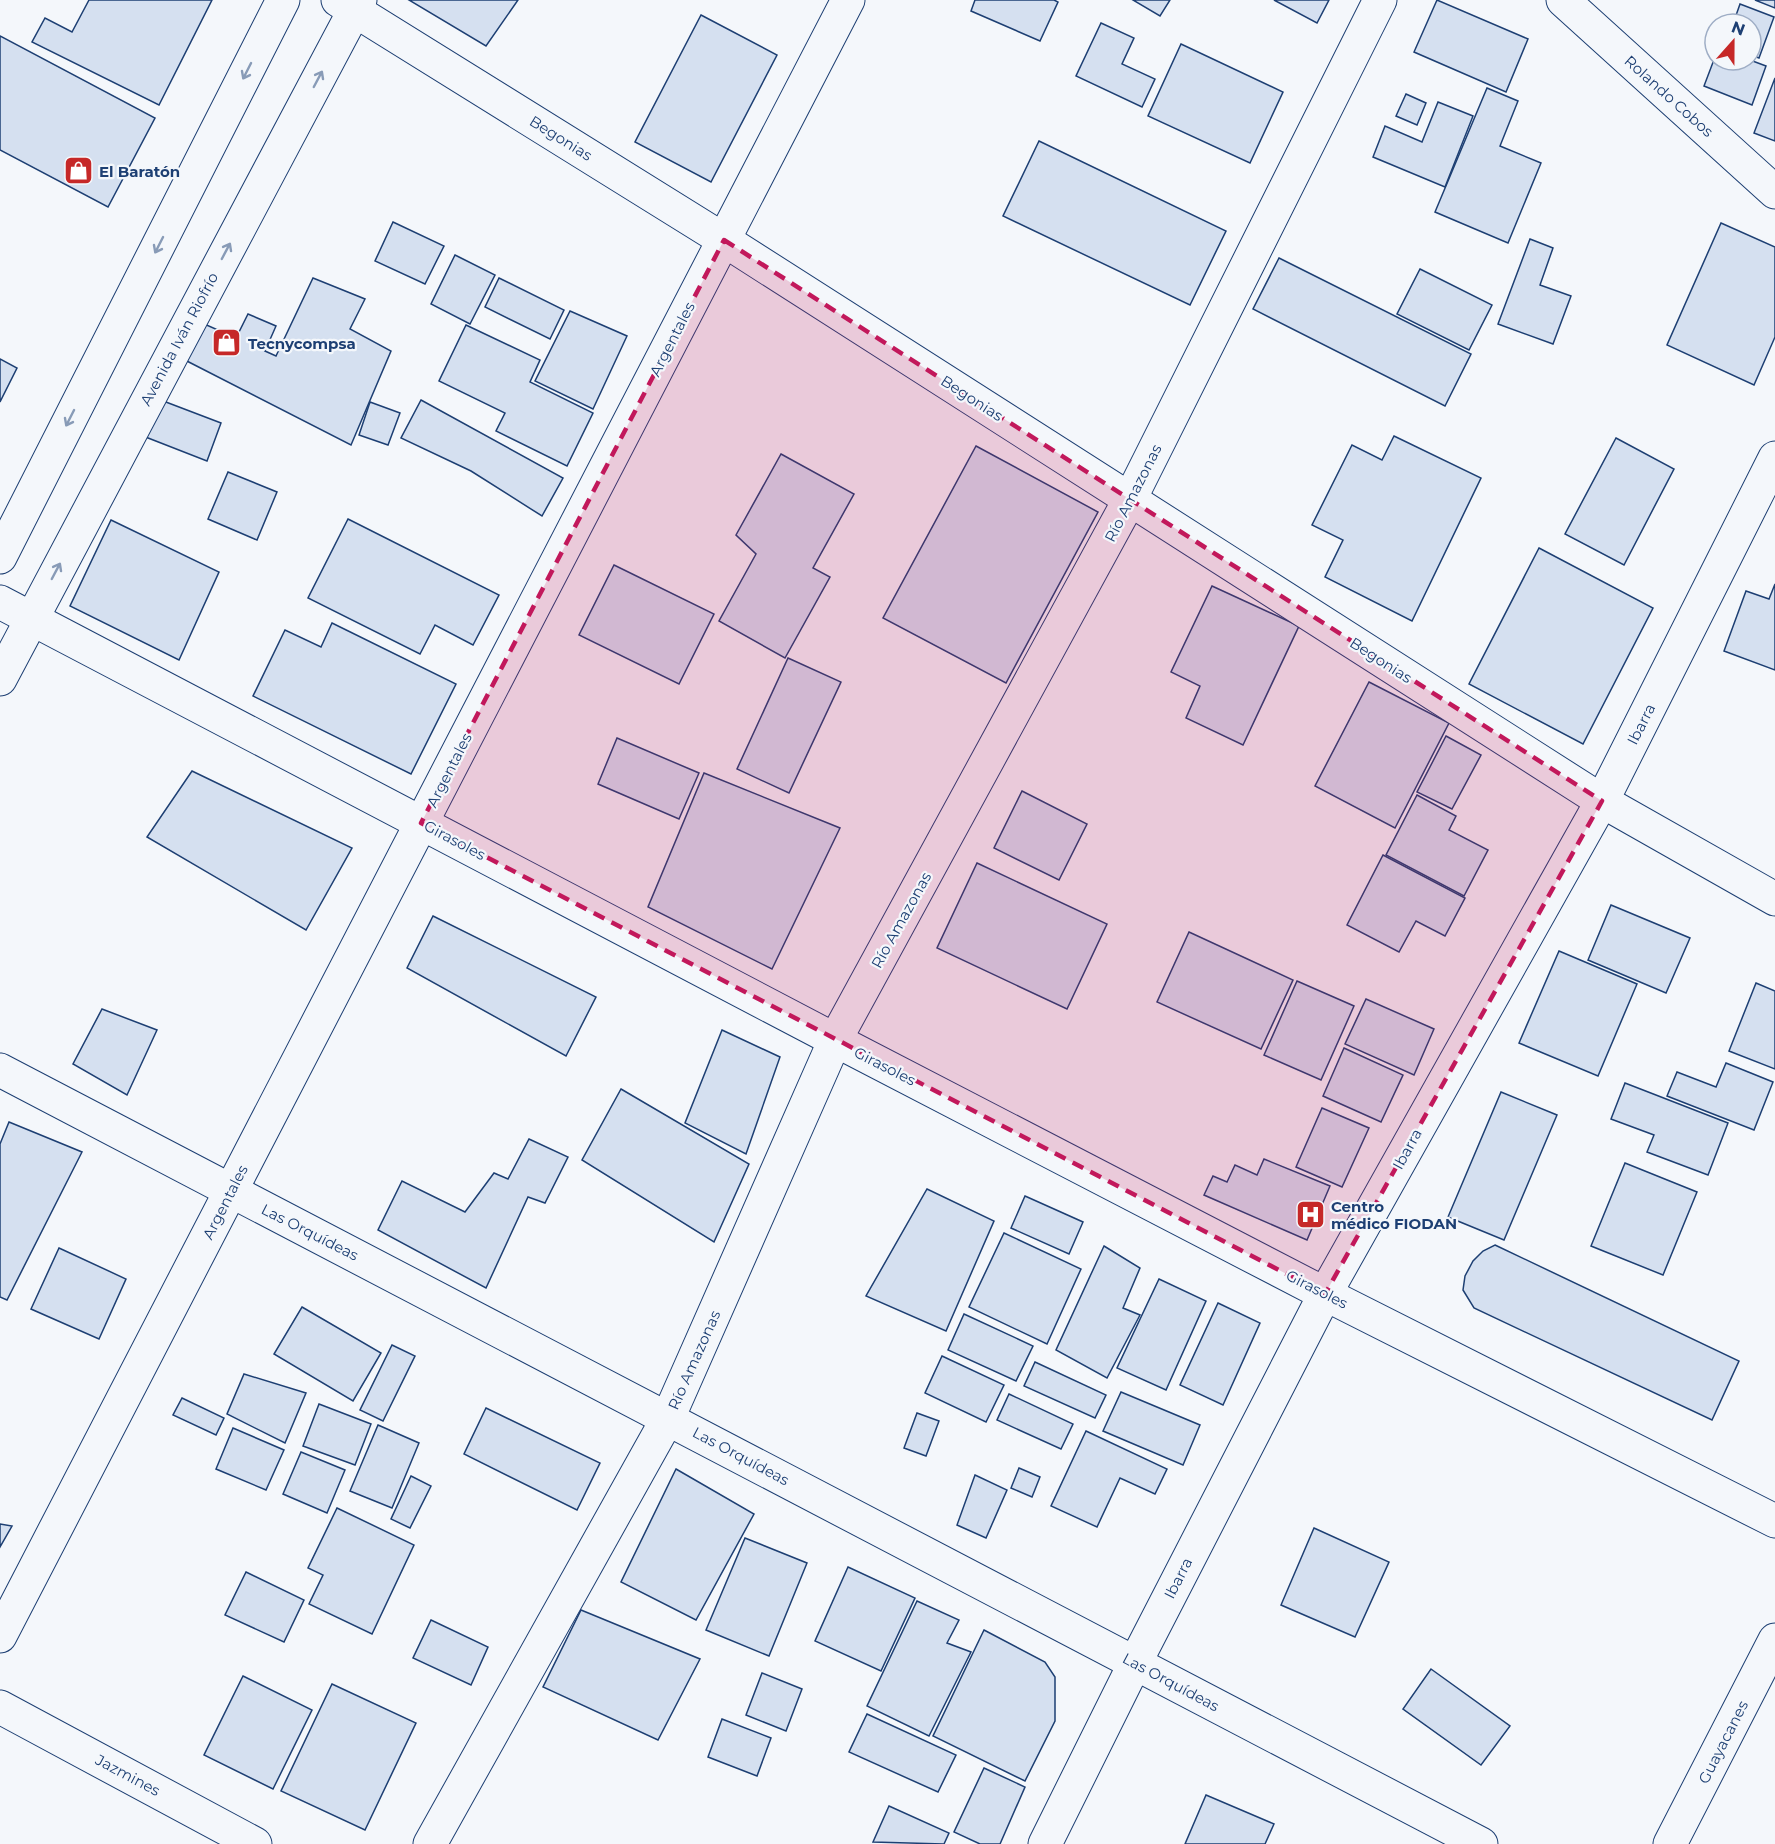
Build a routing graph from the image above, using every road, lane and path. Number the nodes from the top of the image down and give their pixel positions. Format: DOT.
graph roads {
  1 [pos="283,0"];
  2 [pos="848,0"];
  3 [pos="1380,0"];
  4 [pos="1563,0"];
  5 [pos="351,3"];
  6 [pos="1775,192"];
  7 [pos="724,240"];
  8 [pos="1775,458"];
  9 [pos="1130,500"];
  10 [pos="0,556"];
  11 [pos="0,602"];
  12 [pos="31,618"];
  13 [pos="0,680"];
  14 [pos="1602,801"];
  15 [pos="421,823"];
  16 [pos="1775,899"];
  17 [pos="835,1041"];
  18 [pos="0,1070"];
  19 [pos="231,1190"];
  20 [pos="1325,1294"];
  21 [pos="668,1418"];
  22 [pos="1775,1521"];
  23 [pos="0,1636"];
  24 [pos="1775,1640"];
  25 [pos="1135,1663"];
  26 [pos="0,1707"];
  27 [pos="255,1844"];
  28 [pos="430,1844"];
  29 [pos="1044,1844"];
  30 [pos="1481,1844"];
  31 [pos="1670,1844"];
  1 -- 10 [label="street, one-way"];
  2 -- 7 [label="street, Argentales"];
  3 -- 9 [label="street, Río Amazonas"];
  4 -- 6 [label="street, Rolando Cobos"];
  5 -- 7 [label="street, Begonias"];
  12 -- 5 [label="street, Avenida Iván Riofrío, one-way"];
  7 -- 9 [label="street, Begonias"];
  7 -- 15 [label="street, Argentales"];
  8 -- 14 [label="street, Ibarra"];
  9 -- 14 [label="street, Begonias"];
  9 -- 17 [label="street, Río Amazonas"];
  11 -- 12 [label="street, Girasoles"];
  12 -- 13 [label="street, Avenida Iván Riofrío"];
  12 -- 15 [label="street, Girasoles"];
  14 -- 16 [label="street, Begonias"];
  14 -- 20 [label="street, Ibarra"];
  15 -- 17 [label="street, Girasoles"];
  15 -- 19 [label="street, Argentales"];
  17 -- 20 [label="street, Girasoles"];
  17 -- 21 [label="street, Río Amazonas"];
  18 -- 19 [label="street, Las Orquídeas"];
  19 -- 21 [label="street, Las Orquídeas"];
  19 -- 23 [label="street, Argentales"];
  20 -- 22 [label="street, Girasoles"];
  20 -- 25 [label="street, Ibarra"];
  21 -- 25 [label="street, Las Orquídeas"];
  21 -- 28 [label="street, Río Amazonas"];
  24 -- 31 [label="street, Guayacanes"];
  25 -- 29 [label="street, Ibarra"];
  25 -- 30 [label="street, Las Orquídeas"];
  26 -- 27 [label="street, Jazmines"];
}
